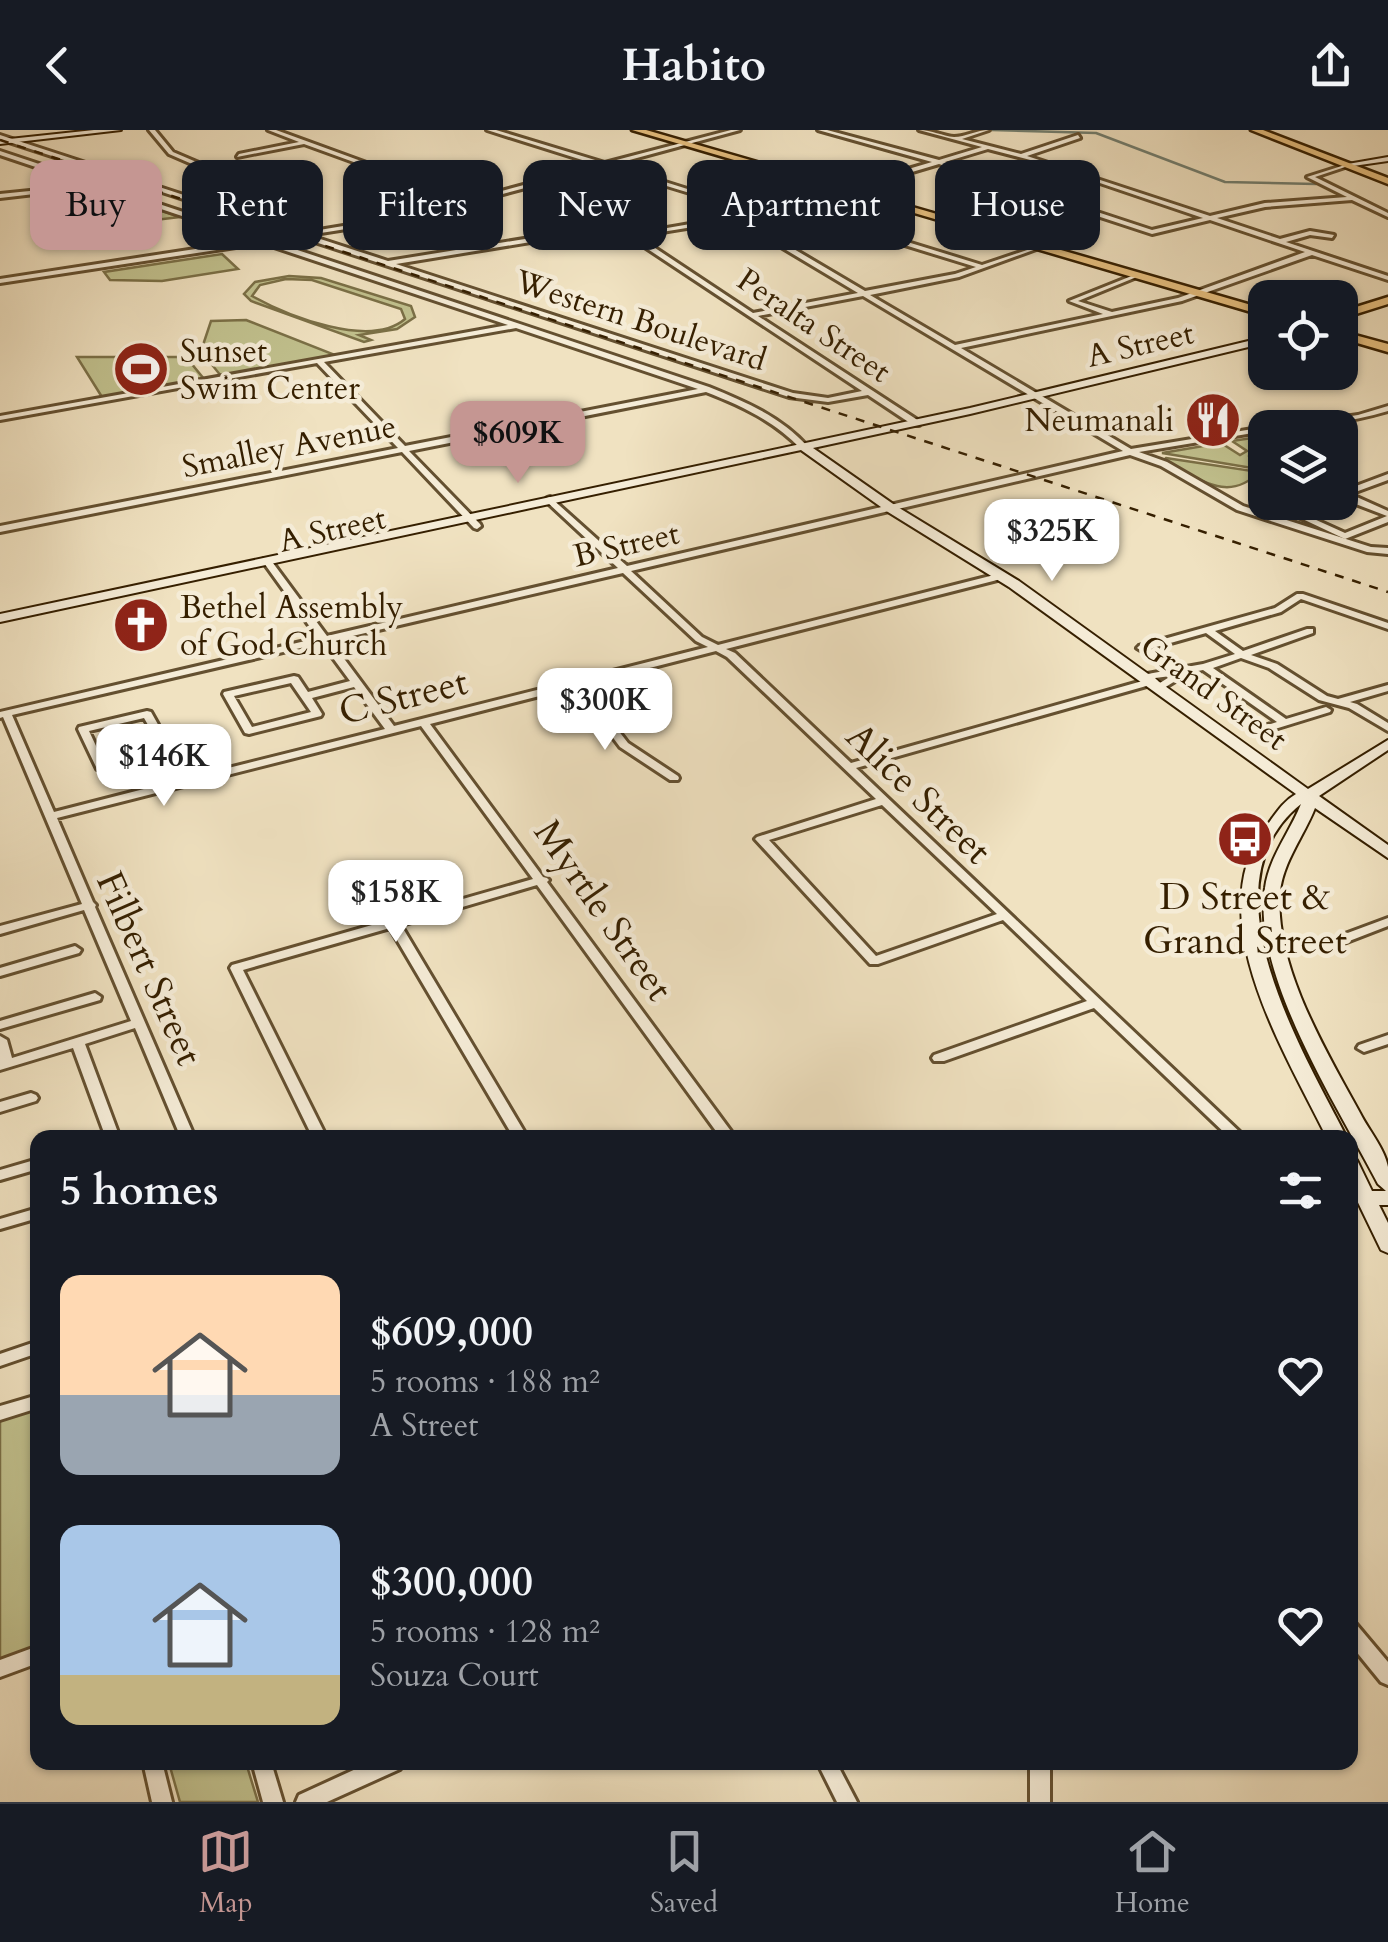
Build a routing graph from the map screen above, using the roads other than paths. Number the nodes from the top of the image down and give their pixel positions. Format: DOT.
graph roads {
  1 [pos="116,130"];
  2 [pos="152,130"];
  3 [pos="271,130"];
  4 [pos="490,130"];
  5 [pos="636,130"];
  6 [pos="736,130"];
  7 [pos="821,130"];
  8 [pos="922,130"];
  9 [pos="986,130"];
  10 [pos="1256,130"];
  11 [pos="1272,130"];
  12 [pos="1078,137"];
  13 [pos="957,139"];
  14 [pos="0,140"];
  15 [pos="13,141"];
  16 [pos="304,142"];
  17 [pos="684,144"];
  18 [pos="989,147"];
  19 [pos="0,153"];
  20 [pos="1020,155"];
  21 [pos="239,156"];
  22 [pos="1388,158"];
  23 [pos="188,160"];
  24 [pos="353,160"];
  25 [pos="595,160"];
  26 [pos="624,160"];
  27 [pos="738,160"];
  28 [pos="947,160"];
  29 [pos="935,161"];
  30 [pos="30,163"];
  31 [pos="1352,164"];
  32 [pos="1388,178"];
  33 [pos="30,193"];
  34 [pos="0,196"];
  35 [pos="182,196"];
  36 [pos="1349,199"];
  37 [pos="1100,215"];
  38 [pos="1388,215"];
  39 [pos="1211,218"];
  40 [pos="1332,236"];
  41 [pos="323,242"];
  42 [pos="523,242"];
  43 [pos="1279,242"];
  44 [pos="915,246"];
  45 [pos="197,250"];
  46 [pos="292,250"];
  47 [pos="655,250"];
  48 [pos="791,250"];
  49 [pos="1030,250"];
  50 [pos="1048,250"];
  51 [pos="1312,253"];
  52 [pos="388,264"];
  53 [pos="984,267"];
  54 [pos="1136,276"];
  55 [pos="1388,278"];
  56 [pos="0,280"];
  57 [pos="865,294"];
  58 [pos="1197,294"];
  59 [pos="1388,300"];
  60 [pos="1248,308"];
  61 [pos="1358,310"];
  62 [pos="752,314"];
  63 [pos="1113,315"];
  64 [pos="516,326"];
  65 [pos="1358,339"];
  66 [pos="1248,344"];
  67 [pos="956,347"];
  68 [pos="1388,348"];
  69 [pos="319,361"];
  70 [pos="706,390"];
  71 [pos="869,392"];
  72 [pos="1037,396"];
  73 [pos="1388,408"];
  74 [pos="1375,413"];
  75 [pos="1358,416"];
  76 [pos="0,418"];
  77 [pos="1388,418"];
  78 [pos="916,423"];
  79 [pos="1248,432"];
  80 [pos="804,446"];
  81 [pos="403,449"];
  82 [pos="1130,452"];
  83 [pos="1388,477"];
  84 [pos="1358,488"];
  85 [pos="1358,503"];
  86 [pos="554,504"];
  87 [pos="892,508"];
  88 [pos="1388,516"];
  89 [pos="1310,520"];
  90 [pos="473,522"];
  91 [pos="0,529"];
  92 [pos="1388,550"];
  93 [pos="270,566"];
  94 [pos="625,570"];
  95 [pos="1002,576"];
  96 [pos="0,618"];
  97 [pos="1388,626"];
  98 [pos="0,630"];
  99 [pos="1208,630"];
  100 [pos="1310,631"];
  101 [pos="324,640"];
  102 [pos="715,648"];
  103 [pos="1142,648"];
  104 [pos="1242,654"];
  105 [pos="1205,667"];
  106 [pos="1153,681"];
  107 [pos="356,683"];
  108 [pos="577,683"];
  109 [pos="1388,688"];
  110 [pos="306,696"];
  111 [pos="1340,702"];
  112 [pos="1326,710"];
  113 [pos="3,714"];
  114 [pos="423,722"];
  115 [pos="1286,723"];
  116 [pos="1388,728"];
  117 [pos="391,730"];
  118 [pos="1256,732"];
  119 [pos="1388,741"];
  120 [pos="168,752"];
  121 [pos="848,767"];
  122 [pos="674,778"];
  123 [pos="186,782"];
  124 [pos="1312,794"];
  125 [pos="884,800"];
  126 [pos="51,816"];
  127 [pos="1388,853"];
  128 [pos="543,880"];
  129 [pos="90,906"];
  130 [pos="1004,916"];
  131 [pos="1388,922"];
  132 [pos="394,924"];
  133 [pos="0,930"];
  134 [pos="1322,947"];
  135 [pos="76,950"];
  136 [pos="0,972"];
  137 [pos="95,997"];
  138 [pos="1095,1003"];
  139 [pos="138,1023"];
  140 [pos="0,1025"];
  141 [pos="1388,1038"];
  142 [pos="0,1040"];
  143 [pos="78,1042"];
  144 [pos="1364,1048"];
  145 [pos="939,1058"];
  146 [pos="4,1065"];
  147 [pos="32,1098"];
  148 [pos="0,1107"];
  149 [pos="110,1130"];
  150 [pos="185,1130"];
  151 [pos="316,1130"];
  152 [pos="516,1130"];
  153 [pos="723,1130"];
  154 [pos="1230,1130"];
  155 [pos="1333,1130"];
  156 [pos="30,1166"];
  157 [pos="0,1175"];
  158 [pos="1388,1184"];
  159 [pos="1368,1198"];
  160 [pos="30,1219"];
  161 [pos="0,1224"];
  162 [pos="1388,1245"];
  163 [pos="30,1350"];
  164 [pos="0,1360"];
  165 [pos="30,1403"];
  166 [pos="0,1413"];
  167 [pos="1358,1640"];
  168 [pos="30,1657"];
  169 [pos="0,1669"];
  170 [pos="1388,1676"];
  171 [pos="154,1770"];
  172 [pos="262,1770"];
  173 [pos="376,1770"];
  174 [pos="830,1770"];
  175 [pos="1040,1770"];
  176 [pos="162,1802"];
  177 [pos="272,1802"];
  178 [pos="306,1802"];
  179 [pos="848,1802"];
  180 [pos="1040,1802"];
  1 -- 15 [label="main road"];
  2 -- 23 [label="street"];
  3 -- 16 [label="street"];
  4 -- 25 [label="street"];
  5 -- 17 [label="main road"];
  6 -- 17 [label="street"];
  7 -- 29 [label="street"];
  8 -- 13 [label="street"];
  9 -- 13 [label="street"];
  10 -- 31 [label="main road"];
  11 -- 31 [label="main road"];
  12 -- 20 [label="street"];
  13 -- 18 [label="street"];
  14 -- 15 [label="main road"];
  15 -- 35 [label="street, Western Boulevard"];
  16 -- 21 [label="street"];
  16 -- 24 [label="street"];
  17 -- 26 [label="street"];
  17 -- 27 [label="main road"];
  18 -- 20 [label="street"];
  18 -- 28 [label="street"];
  19 -- 30 [label="street, Western Boulevard"];
  20 -- 39 [label="street"];
  22 -- 31 [label="main road"];
  31 -- 32 [label="main road"];
  31 -- 36 [label="street"];
  33 -- 34 [label="street"];
  36 -- 38 [label="street"];
  36 -- 39 [label="street"];
  37 -- 39 [label="street"];
  39 -- 43 [label="street"];
  40 -- 43 [label="street"];
  41 -- 52 [label="street, Western Boulevard"];
  42 -- 52 [label="street"];
  43 -- 51 [label="street"];
  44 -- 53 [label="street"];
  45 -- 56 [label="street"];
  46 -- 64 [label="street, Western Boulevard"];
  47 -- 62 [label="street, Peralta Street"];
  48 -- 57 [label="street"];
  49 -- 53 [label="street"];
  50 -- 54 [label="main road"];
  51 -- 55 [label="street"];
  51 -- 58 [label="street"];
  52 -- 71 [label="street, Western Boulevard"];
  53 -- 57 [label="street"];
  54 -- 58 [label="main road"];
  54 -- 63 [label="street"];
  57 -- 62 [label="street"];
  57 -- 67 [label="street"];
  58 -- 60 [label="main road"];
  58 -- 63 [label="street"];
  59 -- 61 [label="main road"];
  62 -- 71 [label="street, Peralta Street"];
  63 -- 67 [label="street"];
  64 -- 69 [label="street"];
  64 -- 70 [label="street, Western Boulevard"];
  65 -- 68 [label="main road"];
  66 -- 72 [label="main road, A Street"];
  67 -- 72 [label="street"];
  69 -- 76 [label="street"];
  69 -- 81 [label="street"];
  70 -- 80 [label="street, Western Boulevard"];
  70 -- 81 [label="street, Smalley Avenue"];
  71 -- 78 [label="street, Peralta Street"];
  72 -- 78 [label="main road, A Street"];
  72 -- 82 [label="street"];
  73 -- 74 [label="street"];
  74 -- 75 [label="street"];
  74 -- 77 [label="street"];
  78 -- 80 [label="main road, A Street"];
  79 -- 82 [label="street, B Street"];
  80 -- 86 [label="main road, A Street"];
  80 -- 87 [label="main road, Grand Street"];
  81 -- 90 [label="street"];
  81 -- 91 [label="street, Smalley Avenue"];
  82 -- 87 [label="street, B Street"];
  82 -- 92 [label="street"];
  83 -- 84 [label="street"];
  85 -- 88 [label="street"];
  86 -- 90 [label="main road, A Street"];
  86 -- 94 [label="street, Alice Street"];
  87 -- 94 [label="street, B Street"];
  87 -- 95 [label="main road, Grand Street"];
  88 -- 89 [label="street"];
  90 -- 93 [label="main road, A Street"];
  93 -- 96 [label="main road, A Street"];
  93 -- 98 [label="main road, A Street"];
  93 -- 101 [label="street"];
  94 -- 101 [label="street, B Street"];
  94 -- 102 [label="street, Alice Street"];
  95 -- 102 [label="street, C Street"];
  95 -- 106 [label="main road, Grand Street"];
  97 -- 99 [label="street"];
  99 -- 103 [label="street"];
  99 -- 104 [label="street"];
  100 -- 104 [label="street"];
  101 -- 107 [label="street"];
  101 -- 113 [label="street, B Street"];
  102 -- 108 [label="street, C Street"];
  102 -- 121 [label="street, Alice Street"];
  104 -- 105 [label="street"];
  104 -- 111 [label="street"];
  105 -- 106 [label="street"];
  105 -- 115 [label="street"];
  106 -- 121 [label="street"];
  106 -- 124 [label="main road, Grand Street"];
  107 -- 110 [label="street"];
  107 -- 117 [label="street"];
  108 -- 114 [label="street, C Street"];
  108 -- 122 [label="street"];
  109 -- 111 [label="street"];
  110 -- 110 [label="street"];
  111 -- 116 [label="street"];
  111 -- 119 [label="street"];
  112 -- 115 [label="street"];
  113 -- 126 [label="street, Filbert Street"];
  114 -- 117 [label="street, C Street"];
  114 -- 128 [label="street, Myrtle Street"];
  115 -- 118 [label="street"];
  117 -- 123 [label="street, C Street"];
  119 -- 124 [label="main road"];
  120 -- 120 [label="street"];
  120 -- 123 [label="street"];
  121 -- 125 [label="street, Alice Street"];
  123 -- 126 [label="street, C Street"];
  124 -- 127 [label="main road, Grand Street"];
  124 -- 155 [label="main road"];
  124 -- 158 [label="main road"];
  125 -- 130 [label="street, Alice Street"];
  125 -- 130 [label="street"];
  126 -- 129 [label="street, Filbert Street"];
  128 -- 132 [label="street"];
  128 -- 153 [label="street, Myrtle Street"];
  129 -- 133 [label="street"];
  129 -- 139 [label="street, Filbert Street"];
  130 -- 138 [label="street, Alice Street"];
  131 -- 134 [label="street"];
  132 -- 151 [label="street"];
  132 -- 152 [label="street"];
  135 -- 136 [label="street"];
  137 -- 140 [label="street"];
  138 -- 145 [label="street"];
  138 -- 154 [label="street, Alice Street"];
  139 -- 143 [label="street"];
  139 -- 150 [label="street, Filbert Street"];
  141 -- 144 [label="street"];
  142 -- 146 [label="street"];
  143 -- 146 [label="street"];
  143 -- 149 [label="street"];
  147 -- 148 [label="street"];
  156 -- 157 [label="street"];
  159 -- 162 [label="main road"];
  160 -- 161 [label="street"];
  163 -- 164 [label="street"];
  165 -- 166 [label="street"];
  167 -- 170 [label="street"];
  168 -- 169 [label="street"];
  171 -- 176 [label="street"];
  172 -- 177 [label="street"];
  173 -- 178 [label="street"];
  174 -- 179 [label="street"];
  175 -- 180 [label="street"];
}
